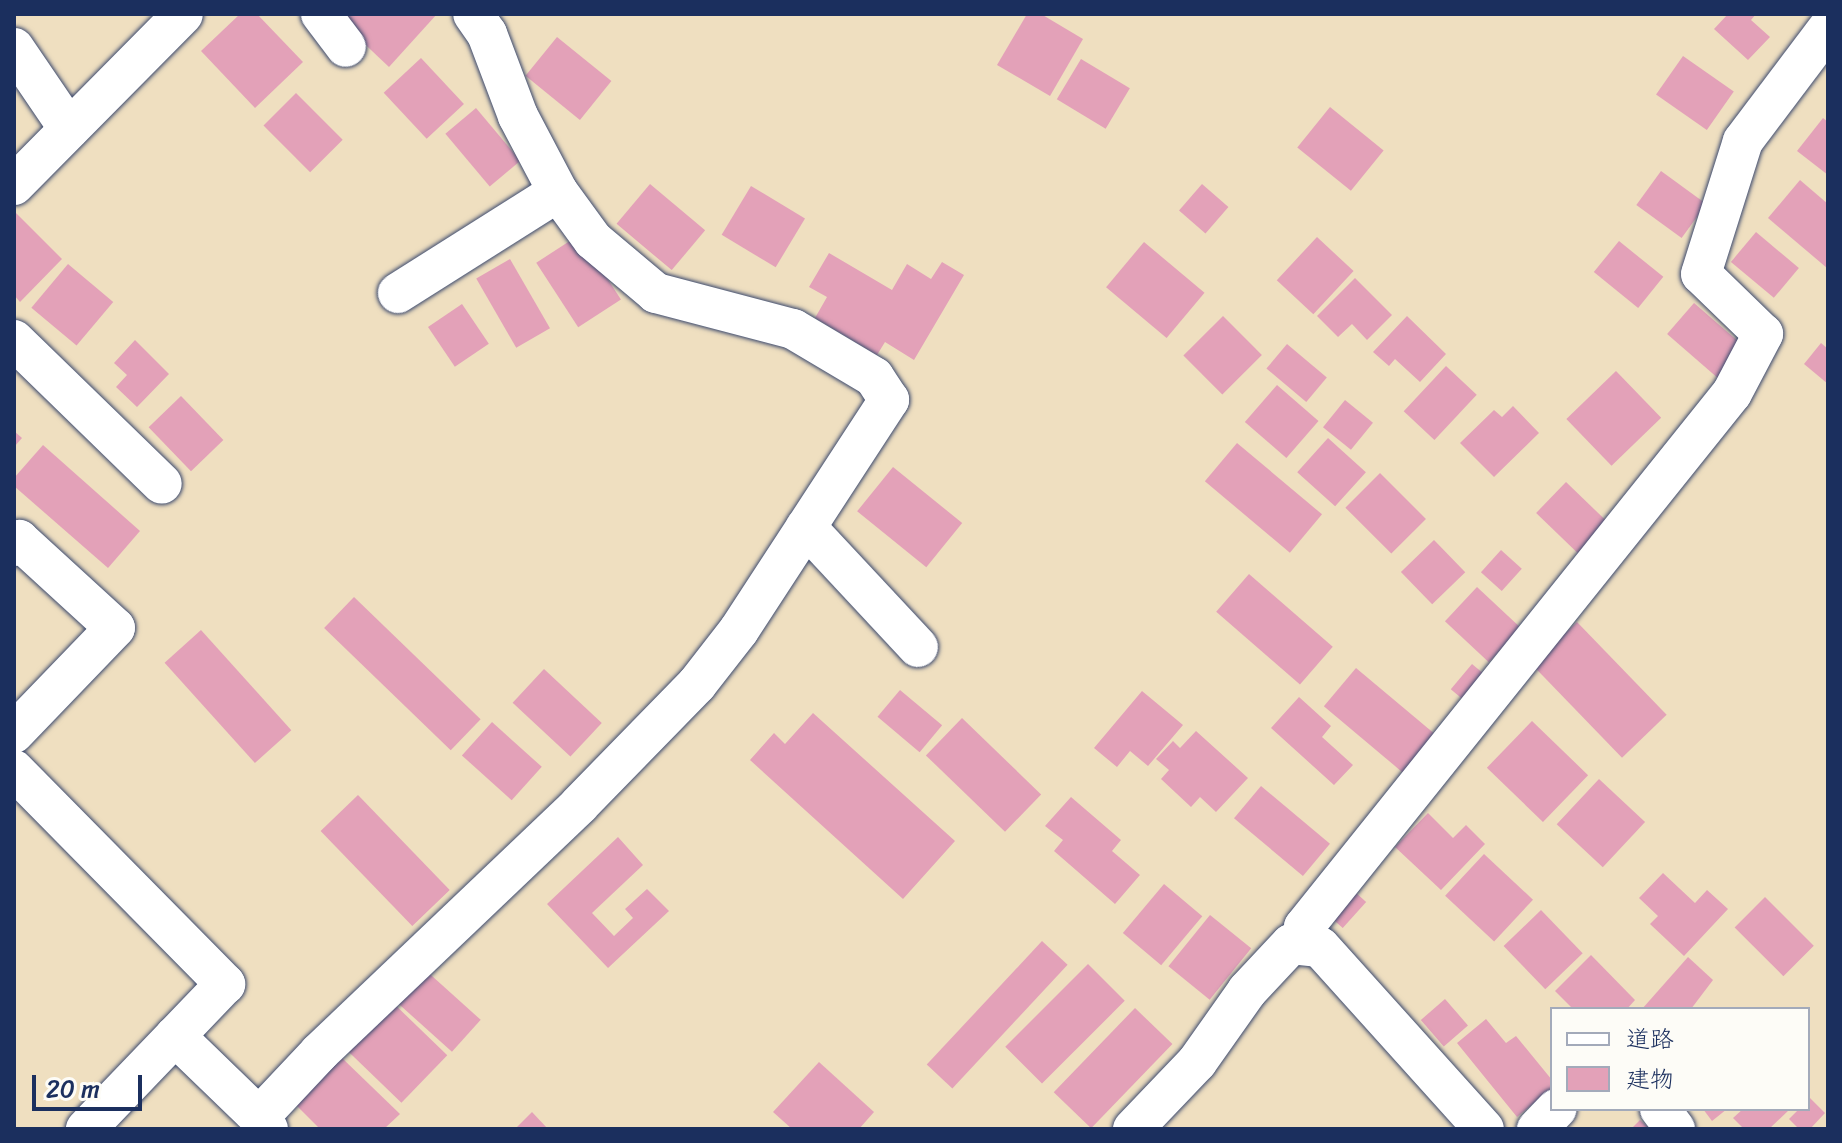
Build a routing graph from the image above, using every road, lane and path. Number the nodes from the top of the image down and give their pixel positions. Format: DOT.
graph roads {
  1 [pos="183,14"];
  2 [pos="321,14"];
  3 [pos="473,14"];
  4 [pos="1828,28"];
  5 [pos="346,47"];
  6 [pos="14,48"];
  7 [pos="1814,74"];
  8 [pos="69,129"];
  9 [pos="14,185"];
  10 [pos="558,192"];
  11 [pos="398,293"];
  12 [pos="14,340"];
  13 [pos="162,484"];
  14 [pos="806,527"];
  15 [pos="14,546"];
  16 [pos="918,647"];
  17 [pos="14,733"];
  18 [pos="14,770"];
  19 [pos="1303,945"];
  20 [pos="175,1036"];
  21 [pos="1554,1111"];
  22 [pos="1662,1111"];
  23 [pos="264,1123"];
  24 [pos="86,1129"];
  25 [pos="1133,1129"];
  26 [pos="1484,1129"];
  27 [pos="1537,1129"];
  28 [pos="1675,1129"];
  1 -- 8 [label="street"];
  2 -- 5 [label="street"];
  3 -- 10 [label="street"];
  4 -- 7 [label="street"];
  6 -- 8 [label="street"];
  7 -- 19 [label="street"];
  8 -- 9 [label="street"];
  10 -- 11 [label="street"];
  10 -- 14 [label="street"];
  12 -- 13 [label="street"];
  14 -- 16 [label="street"];
  14 -- 23 [label="street"];
  15 -- 17 [label="street"];
  18 -- 20 [label="street"];
  19 -- 25 [label="street"];
  19 -- 26 [label="street"];
  20 -- 23 [label="street"];
  20 -- 24 [label="street"];
  21 -- 27 [label="street"];
  22 -- 28 [label="street"];
}
